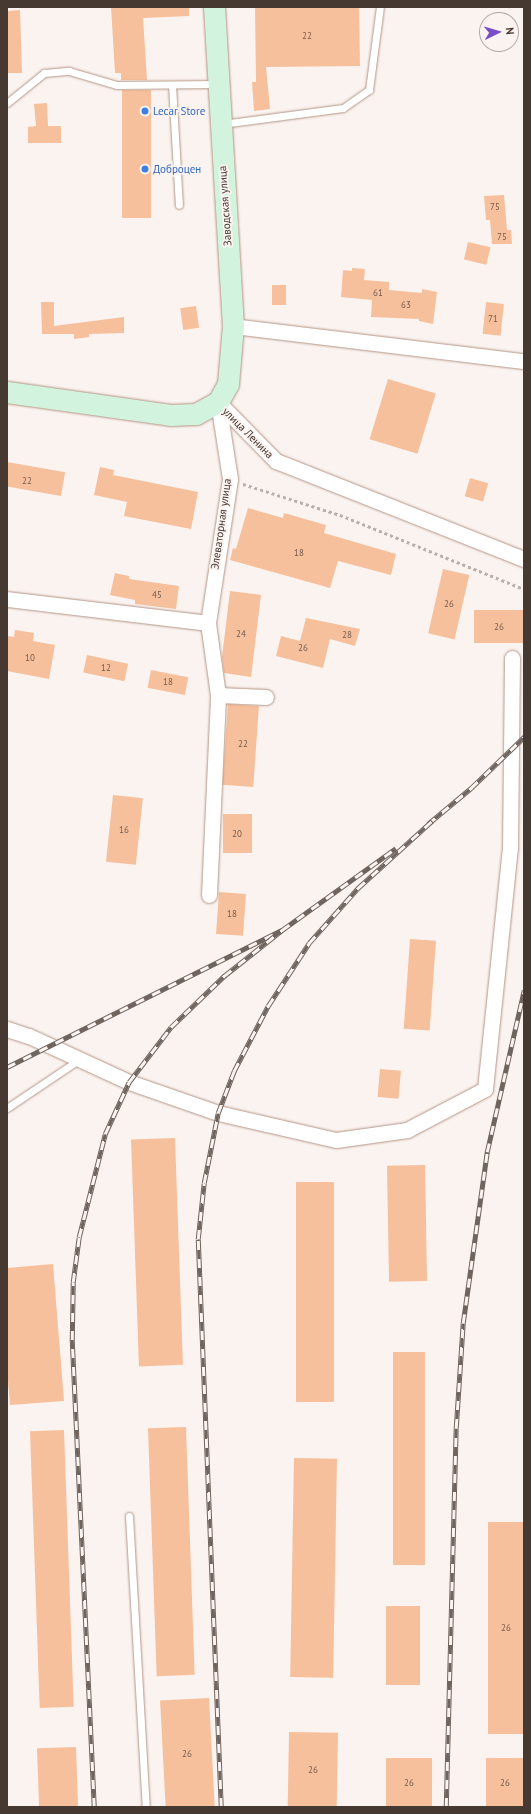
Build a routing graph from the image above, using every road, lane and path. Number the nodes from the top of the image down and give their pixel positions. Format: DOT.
graph roads {
  1 [pos="214,7"];
  2 [pos="380,7"];
  3 [pos="218,84"];
  4 [pos="172,85"];
  5 [pos="7,103"];
  6 [pos="220,125"];
  7 [pos="179,205"];
  8 [pos="233,326"];
  9 [pos="524,361"];
  10 [pos="7,392"];
  11 [pos="218,402"];
  12 [pos="230,480"];
  13 [pos="524,560"];
  14 [pos="524,589"];
  15 [pos="7,599"];
  16 [pos="208,623"];
  17 [pos="512,658"];
  18 [pos="218,694"];
  19 [pos="266,697"];
  20 [pos="209,895"];
  21 [pos="7,1029"];
  22 [pos="80,1059"];
  23 [pos="7,1108"];
  24 [pos="129,1516"];
  25 [pos="146,1807"];
  1 -- 3 [label="main road, Заводская улица"];
  2 -- 6 [label="lane"];
  3 -- 4 [label="lane"];
  3 -- 6 [label="main road, Заводская улица"];
  4 -- 5 [label="lane"];
  4 -- 7 [label="lane"];
  6 -- 8 [label="main road, Заводская улица"];
  8 -- 9 [label="street"];
  8 -- 11 [label="main road, Заводская улица"];
  10 -- 11 [label="main road, улица Ленина"];
  11 -- 12 [label="street, Элеваторная улица"];
  11 -- 13 [label="street, улица Ленина"];
  12 -- 14 [label="path"];
  12 -- 16 [label="street, Элеваторная улица"];
  15 -- 16 [label="street"];
  16 -- 18 [label="street, Элеваторная улица"];
  17 -- 22 [label="street"];
  18 -- 19 [label="street"];
  18 -- 20 [label="street, Элеваторная улица"];
  21 -- 22 [label="street"];
  22 -- 23 [label="lane"];
  24 -- 25 [label="lane"];
}
